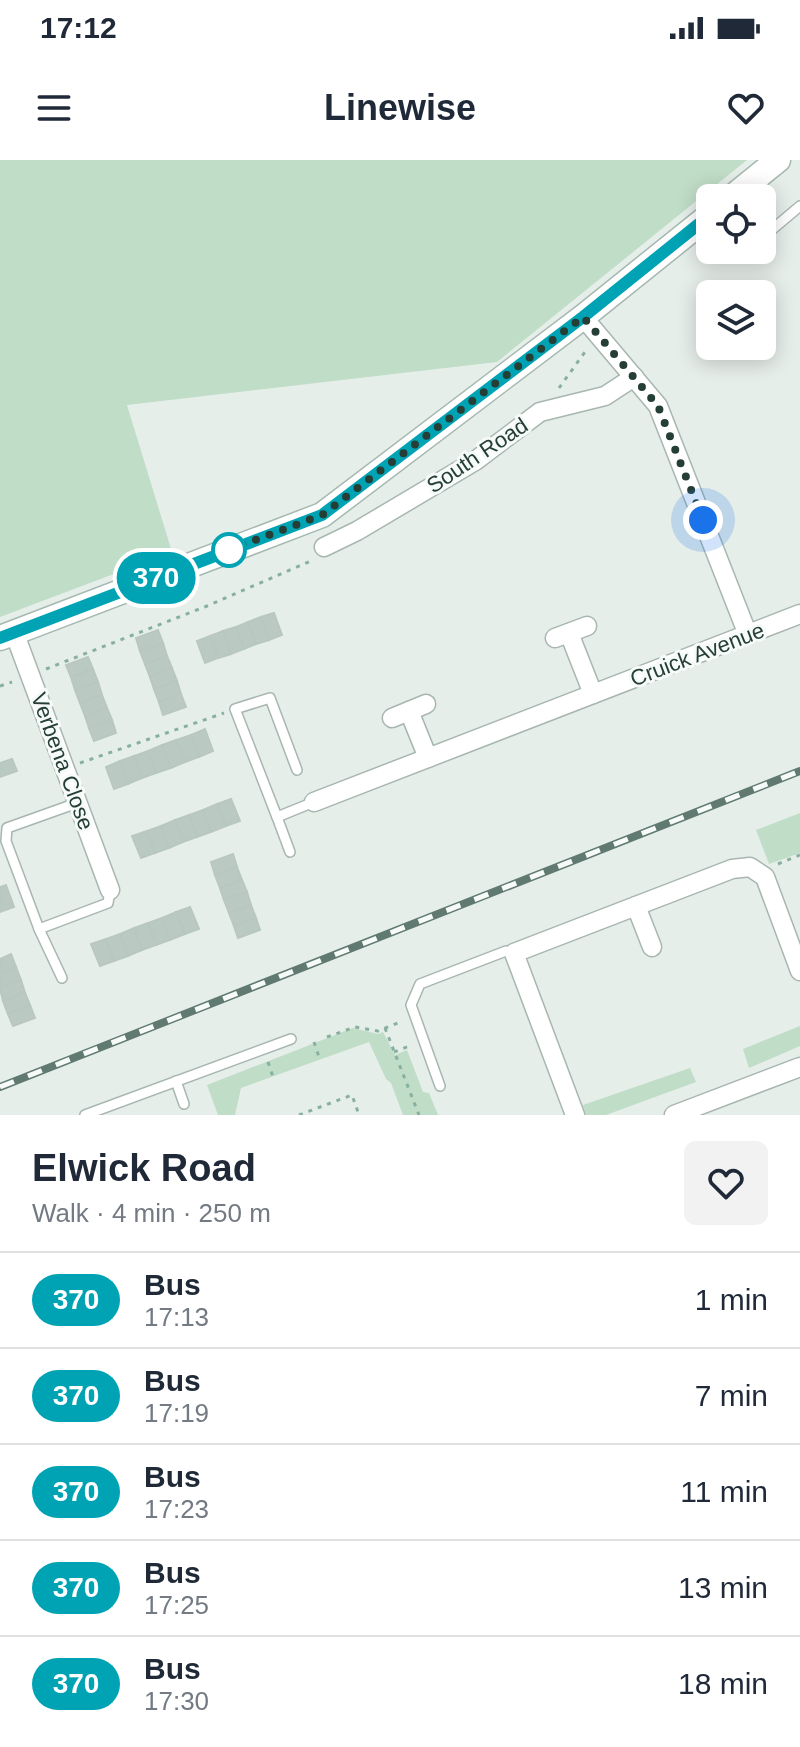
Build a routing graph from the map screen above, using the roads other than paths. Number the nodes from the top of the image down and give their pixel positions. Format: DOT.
graph roads {
  1 [pos="778,160"];
  2 [pos="748,184"];
  3 [pos="800,206"];
  4 [pos="696,226"];
  5 [pos="776,226"];
  6 [pos="583,317"];
  7 [pos="634,377"];
  8 [pos="324,547"];
  9 [pos="800,614"];
  10 [pos="570,632"];
  11 [pos="7,635"];
  12 [pos="748,635"];
  13 [pos="593,694"];
  14 [pos="392,718"];
  15 [pos="428,758"];
  16 [pos="297,770"];
  17 [pos="314,802"];
  18 [pos="78,803"];
  19 [pos="277,817"];
  20 [pos="290,852"];
  21 [pos="110,890"];
  22 [pos="636,906"];
  23 [pos="39,929"];
  24 [pos="652,947"];
  25 [pos="514,953"];
  26 [pos="800,971"];
  27 [pos="62,978"];
  28 [pos="291,1039"];
  29 [pos="800,1067"];
  30 [pos="176,1081"];
  31 [pos="440,1086"];
  32 [pos="184,1104"];
  33 [pos="85,1115"];
  34 [pos="575,1115"];
  35 [pos="674,1115"];
  1 -- 2 [label="main road"];
  3 -- 5 [label="lane"];
  4 -- 6 [label="main road, South Road"];
  6 -- 7 [label="street"];
  6 -- 11 [label="main road, South Road"];
  7 -- 8 [label="street, South Road"];
  7 -- 12 [label="street"];
  9 -- 12 [label="street, Cruick Avenue"];
  10 -- 13 [label="street"];
  11 -- 18 [label="street, Verbena Close"];
  12 -- 13 [label="street, Cruick Avenue"];
  13 -- 15 [label="street, Cruick Avenue"];
  14 -- 15 [label="street"];
  15 -- 17 [label="street, Cruick Avenue"];
  16 -- 19 [label="lane"];
  17 -- 19 [label="lane"];
  18 -- 21 [label="street, Verbena Close"];
  18 -- 23 [label="lane"];
  19 -- 20 [label="lane"];
  21 -- 23 [label="lane"];
  22 -- 24 [label="street"];
  22 -- 25 [label="street"];
  22 -- 26 [label="street"];
  23 -- 27 [label="lane"];
  25 -- 31 [label="lane"];
  25 -- 34 [label="street"];
  28 -- 30 [label="lane"];
  29 -- 35 [label="street"];
  30 -- 32 [label="lane"];
  30 -- 33 [label="lane"];
}
